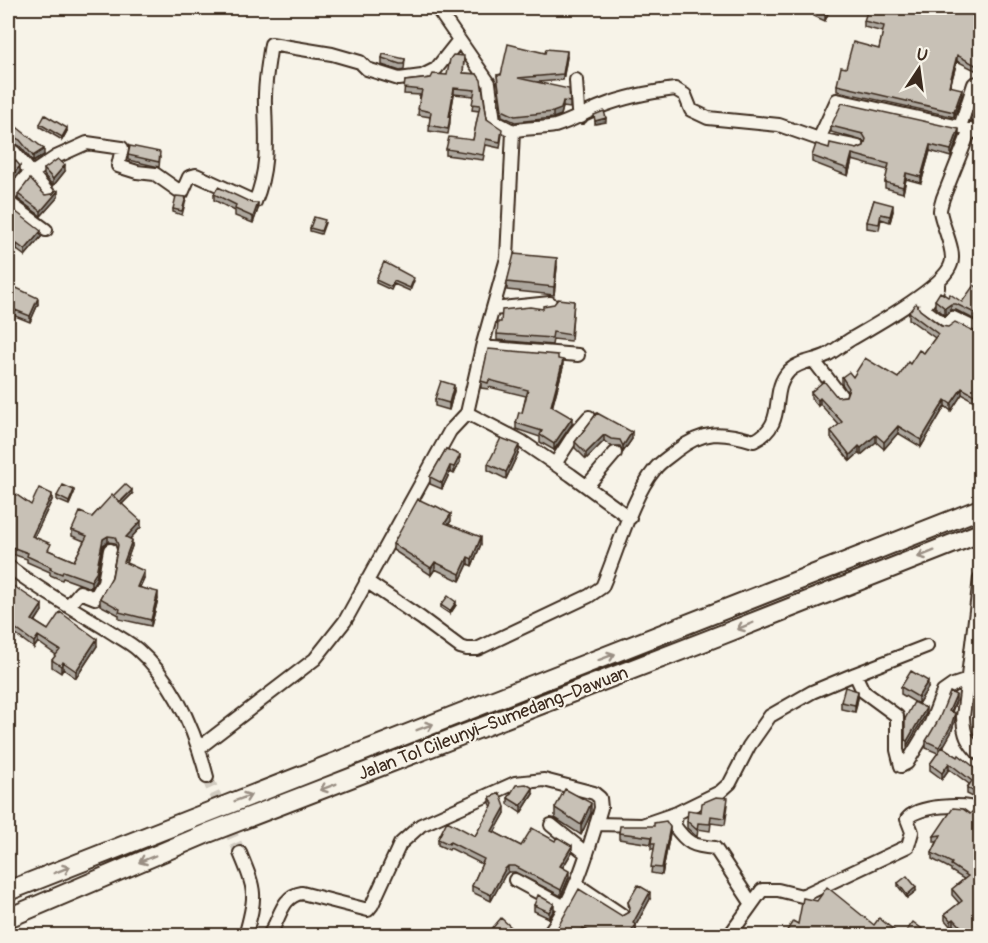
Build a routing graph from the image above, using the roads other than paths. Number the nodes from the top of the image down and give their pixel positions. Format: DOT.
graph roads {
  1 [pos="437,8"];
  2 [pos="459,40"];
  3 [pos="576,80"];
  4 [pos="981,82"];
  5 [pos="581,117"];
  6 [pos="513,130"];
  7 [pos="970,130"];
  8 [pos="819,139"];
  9 [pos="858,147"];
  10 [pos="14,152"];
  11 [pos="33,173"];
  12 [pos="48,193"];
  13 [pos="8,200"];
  14 [pos="46,230"];
  15 [pos="938,280"];
  16 [pos="550,303"];
  17 [pos="494,309"];
  18 [pos="981,331"];
  19 [pos="482,347"];
  20 [pos="578,355"];
  21 [pos="814,361"];
  22 [pos="841,396"];
  23 [pos="468,413"];
  24 [pos="589,417"];
  25 [pos="615,453"];
  26 [pos="555,464"];
  27 [pos="587,486"];
  28 [pos="981,508"];
  29 [pos="630,518"];
  30 [pos="981,533"];
  31 [pos="110,550"];
  32 [pos="8,566"];
  33 [pos="981,578"];
  34 [pos="366,581"];
  35 [pos="69,605"];
  36 [pos="927,646"];
  37 [pos="855,674"];
  38 [pos="968,680"];
  39 [pos="199,748"];
  40 [pos="981,755"];
  41 [pos="207,777"];
  42 [pos="981,810"];
  43 [pos="677,813"];
  44 [pos="596,824"];
  45 [pos="551,825"];
  46 [pos="240,853"];
  47 [pos="587,854"];
  48 [pos="515,880"];
  49 [pos="576,884"];
  50 [pos="8,891"];
  51 [pos="752,903"];
  52 [pos="565,907"];
  53 [pos="622,915"];
  54 [pos="8,918"];
  55 [pos="245,936"];
  56 [pos="268,936"];
  57 [pos="547,936"];
  58 [pos="729,936"];
  1 -- 2 [label="street"];
  2 -- 6 [label="street"];
  2 -- 11 [label="street"];
  3 -- 5 [label="street"];
  4 -- 7 [label="street"];
  5 -- 6 [label="street"];
  5 -- 8 [label="street"];
  6 -- 17 [label="street"];
  7 -- 8 [label="street"];
  7 -- 15 [label="street"];
  8 -- 9 [label="street"];
  10 -- 11 [label="street"];
  11 -- 12 [label="street"];
  11 -- 13 [label="street"];
  13 -- 14 [label="street"];
  15 -- 18 [label="street"];
  15 -- 21 [label="street"];
  16 -- 17 [label="street"];
  17 -- 19 [label="street"];
  19 -- 20 [label="street"];
  19 -- 23 [label="street"];
  21 -- 22 [label="street"];
  21 -- 29 [label="street"];
  23 -- 26 [label="street"];
  23 -- 34 [label="street"];
  24 -- 26 [label="street"];
  25 -- 27 [label="street"];
  26 -- 27 [label="street"];
  27 -- 29 [label="street"];
  50 -- 28 [label="highway, Jalan Tol Cileunyi–Sumedang–Dawuan, one-way"];
  29 -- 34 [label="street"];
  30 -- 54 [label="highway, Jalan Tol Cileunyi–Sumedang–Dawuan, one-way"];
  31 -- 35 [label="street"];
  32 -- 35 [label="street"];
  33 -- 38 [label="street"];
  34 -- 39 [label="street"];
  35 -- 39 [label="street"];
  36 -- 37 [label="street"];
  37 -- 38 [label="street"];
  37 -- 43 [label="street"];
  38 -- 40 [label="street"];
  39 -- 41 [label="street"];
  42 -- 51 [label="street"];
  43 -- 44 [label="street"];
  43 -- 51 [label="street"];
  44 -- 47 [label="street"];
  44 -- 56 [label="street"];
  45 -- 47 [label="street"];
  46 -- 55 [label="street"];
  47 -- 49 [label="street"];
  48 -- 52 [label="street"];
  49 -- 52 [label="street"];
  49 -- 53 [label="street"];
  51 -- 58 [label="street"];
  52 -- 57 [label="street"];
}
